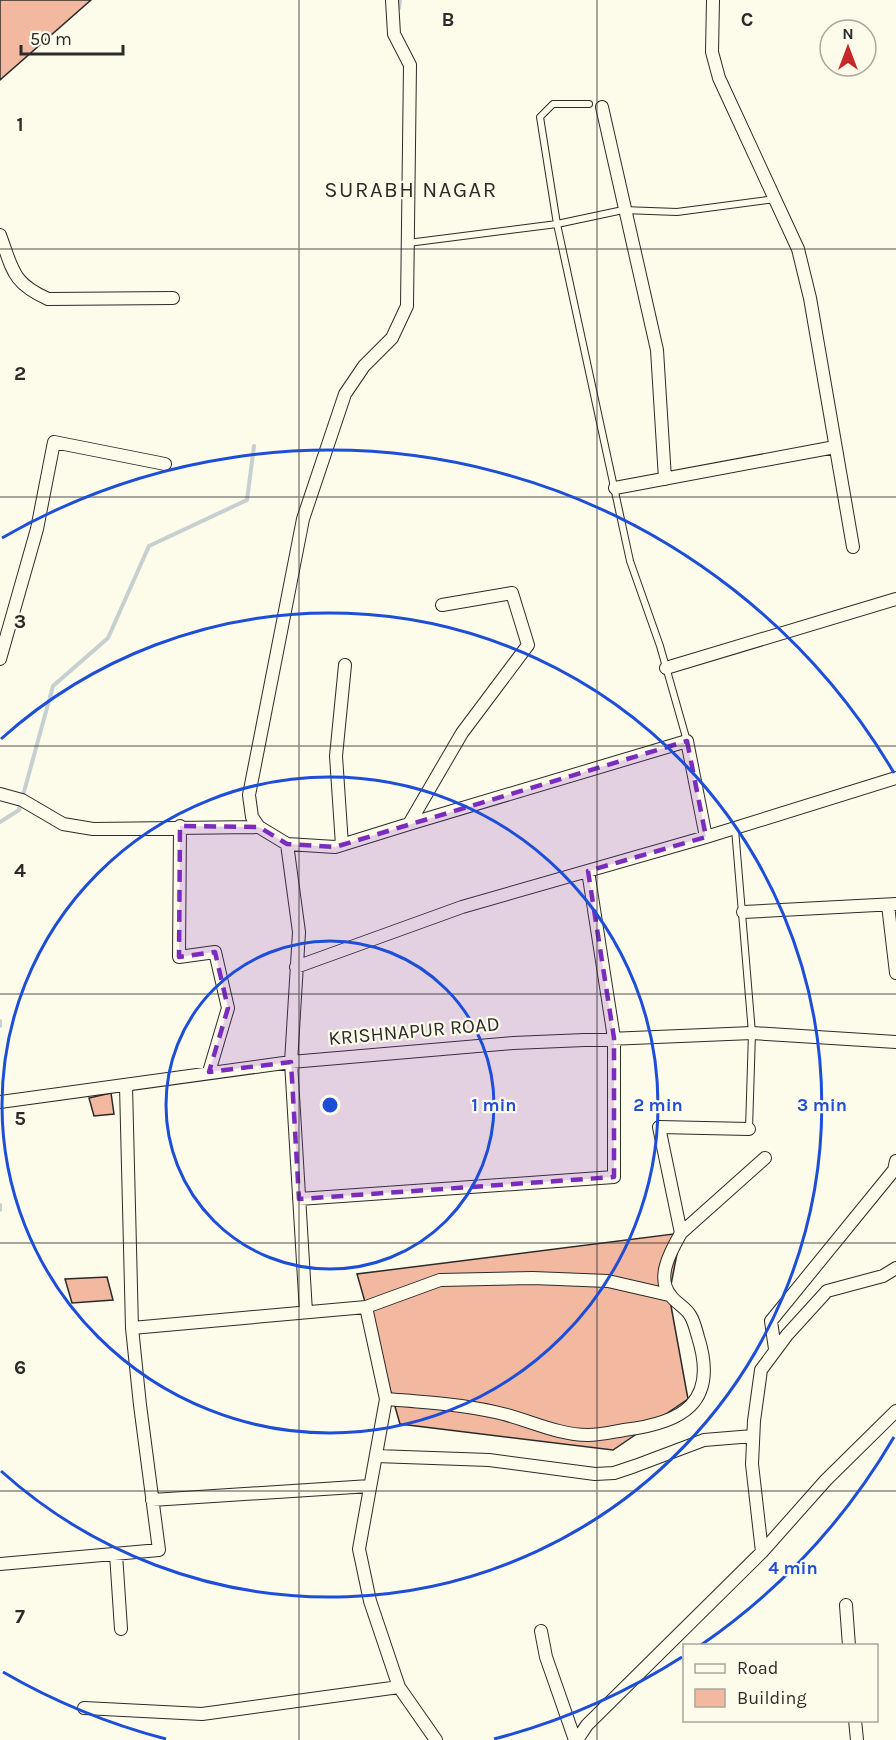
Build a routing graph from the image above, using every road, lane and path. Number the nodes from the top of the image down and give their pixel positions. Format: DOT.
graph roads {
  1 [pos="392,0"];
  2 [pos="713,0"];
  3 [pos="589,104"];
  4 [pos="602,107"];
  5 [pos="775,199"];
  6 [pos="623,210"];
  7 [pos="557,224"];
  8 [pos="0,235"];
  9 [pos="408,243"];
  10 [pos="173,298"];
  11 [pos="836,447"];
  12 [pos="165,464"];
  13 [pos="665,479"];
  14 [pos="615,488"];
  15 [pos="853,547"];
  16 [pos="896,599"];
  17 [pos="442,605"];
  18 [pos="0,659"];
  19 [pos="345,665"];
  20 [pos="666,668"];
  21 [pos="687,741"];
  22 [pos="896,778"];
  23 [pos="0,794"];
  24 [pos="409,824"];
  25 [pos="180,826"];
  26 [pos="259,827"];
  27 [pos="735,829"];
  28 [pos="706,837"];
  29 [pos="287,844"];
  30 [pos="342,845"];
  31 [pos="588,871"];
  32 [pos="892,904"];
  33 [pos="743,912"];
  34 [pos="297,967"];
  35 [pos="896,973"];
  36 [pos="752,1033"];
  37 [pos="614,1038"];
  38 [pos="896,1042"];
  39 [pos="291,1062"];
  40 [pos="209,1072"];
  41 [pos="126,1086"];
  42 [pos="0,1102"];
  43 [pos="749,1129"];
  44 [pos="765,1158"];
  45 [pos="896,1161"];
  46 [pos="299,1199"];
  47 [pos="681,1233"];
  48 [pos="896,1268"];
  49 [pos="669,1295"];
  50 [pos="366,1307"];
  51 [pos="306,1312"];
  52 [pos="132,1328"];
  53 [pos="775,1349"];
  54 [pos="386,1399"];
  55 [pos="894,1416"];
  56 [pos="753,1437"];
  57 [pos="376,1456"];
  58 [pos="370,1486"];
  59 [pos="152,1500"];
  60 [pos="762,1552"];
  61 [pos="116,1554"];
  62 [pos="0,1564"];
  63 [pos="846,1605"];
  64 [pos="121,1629"];
  65 [pos="541,1631"];
  66 [pos="849,1644"];
  67 [pos="399,1687"];
  68 [pos="84,1708"];
  69 [pos="855,1722"];
  70 [pos="436,1740"];
  71 [pos="576,1740"];
  72 [pos="857,1740"];
  1 -- 9 [label="street"];
  2 -- 5 [label="street"];
  3 -- 7 [label="lane"];
  4 -- 6 [label="street"];
  5 -- 6 [label="lane"];
  5 -- 11 [label="street"];
  6 -- 7 [label="lane"];
  6 -- 13 [label="street"];
  7 -- 9 [label="lane"];
  7 -- 14 [label="lane"];
  8 -- 10 [label="street"];
  9 -- 26 [label="street"];
  11 -- 13 [label="street"];
  11 -- 15 [label="street"];
  12 -- 18 [label="street"];
  13 -- 14 [label="street"];
  14 -- 20 [label="lane"];
  16 -- 20 [label="street"];
  17 -- 24 [label="street"];
  19 -- 30 [label="street"];
  20 -- 21 [label="lane"];
  21 -- 24 [label="street"];
  21 -- 28 [label="street"];
  22 -- 27 [label="street"];
  23 -- 25 [label="street"];
  24 -- 30 [label="street"];
  25 -- 26 [label="street"];
  25 -- 40 [label="street"];
  26 -- 29 [label="street"];
  27 -- 28 [label="street"];
  27 -- 33 [label="lane"];
  28 -- 31 [label="street"];
  29 -- 30 [label="street"];
  29 -- 34 [label="street"];
  31 -- 34 [label="street"];
  31 -- 37 [label="street"];
  32 -- 33 [label="street"];
  32 -- 35 [label="street"];
  33 -- 36 [label="lane"];
  34 -- 39 [label="street"];
  36 -- 37 [label="street, KRISHNAPUR ROAD"];
  36 -- 38 [label="street, KRISHNAPUR ROAD"];
  36 -- 43 [label="lane"];
  37 -- 39 [label="street, KRISHNAPUR ROAD"];
  37 -- 46 [label="street"];
  39 -- 40 [label="street, KRISHNAPUR ROAD"];
  39 -- 46 [label="street"];
  40 -- 41 [label="street, KRISHNAPUR ROAD"];
  41 -- 42 [label="street, KRISHNAPUR ROAD"];
  41 -- 52 [label="street"];
  43 -- 47 [label="street"];
  44 -- 47 [label="street"];
  45 -- 53 [label="street"];
  46 -- 51 [label="street"];
  47 -- 49 [label="street"];
  48 -- 53 [label="street"];
  49 -- 50 [label="street"];
  49 -- 54 [label="street"];
  50 -- 51 [label="street"];
  50 -- 54 [label="street"];
  51 -- 52 [label="street"];
  52 -- 59 [label="street"];
  53 -- 56 [label="street"];
  54 -- 57 [label="street"];
  55 -- 60 [label="street"];
  56 -- 57 [label="street"];
  56 -- 60 [label="street"];
  57 -- 58 [label="street"];
  58 -- 59 [label="street"];
  58 -- 67 [label="street"];
  59 -- 61 [label="street"];
  60 -- 71 [label="street"];
  61 -- 62 [label="street"];
  61 -- 64 [label="street"];
  63 -- 66 [label="street"];
  65 -- 71 [label="street"];
  67 -- 68 [label="street"];
  67 -- 70 [label="street"];
  69 -- 72 [label="street"];
}
